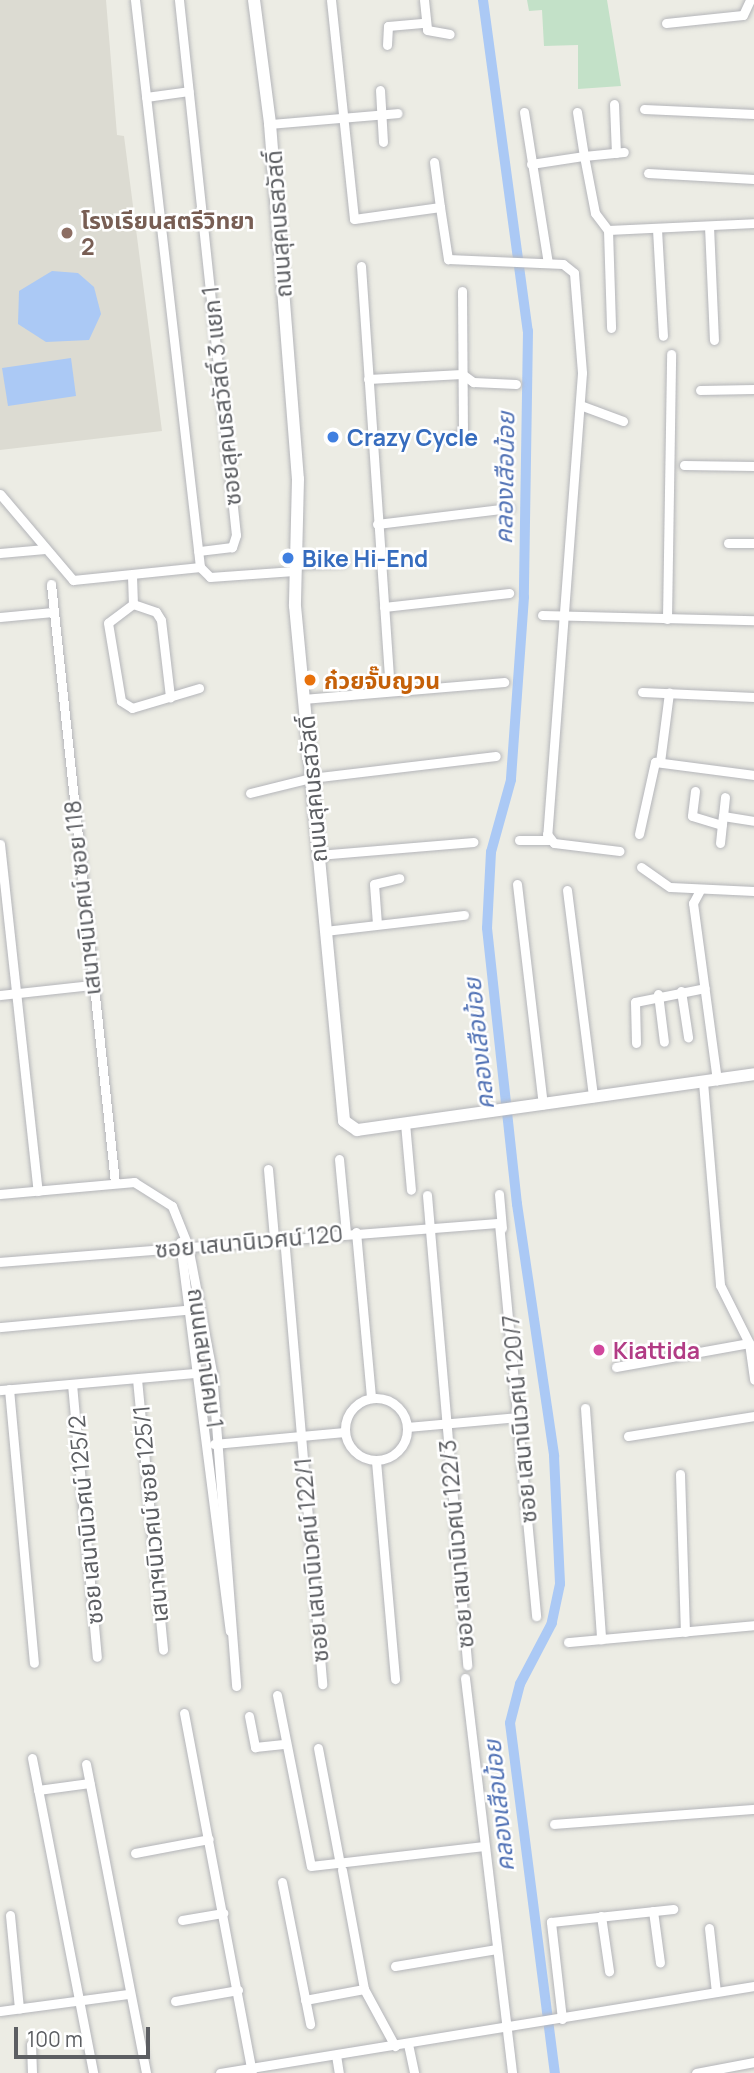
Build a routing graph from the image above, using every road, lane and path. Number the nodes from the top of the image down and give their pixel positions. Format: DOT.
graph roads {
  1 [pos="135,0"];
  2 [pos="179,0"];
  3 [pos="254,0"];
  4 [pos="331,0"];
  5 [pos="424,0"];
  6 [pos="750,0"];
  7 [pos="425,23"];
  8 [pos="666,23"];
  9 [pos="450,34"];
  10 [pos="387,45"];
  11 [pos="380,90"];
  12 [pos="189,91"];
  13 [pos="146,97"];
  14 [pos="614,104"];
  15 [pos="644,109"];
  16 [pos="524,112"];
  17 [pos="577,112"];
  18 [pos="398,113"];
  19 [pos="754,114"];
  20 [pos="381,115"];
  21 [pos="339,118"];
  22 [pos="270,124"];
  23 [pos="383,142"];
  24 [pos="584,156"];
  25 [pos="434,162"];
  26 [pos="531,164"];
  27 [pos="648,173"];
  28 [pos="754,179"];
  29 [pos="440,207"];
  30 [pos="754,223"];
  31 [pos="709,226"];
  32 [pos="657,229"];
  33 [pos="608,230"];
  34 [pos="548,263"];
  35 [pos="361,266"];
  36 [pos="462,291"];
  37 [pos="611,328"];
  38 [pos="663,336"];
  39 [pos="714,340"];
  40 [pos="671,354"];
  41 [pos="462,374"];
  42 [pos="368,379"];
  43 [pos="516,384"];
  44 [pos="754,389"];
  45 [pos="700,390"];
  46 [pos="580,405"];
  47 [pos="623,421"];
  48 [pos="445,438"];
  49 [pos="684,465"];
  50 [pos="754,466"];
  51 [pos="0,494"];
  52 [pos="509,508"];
  53 [pos="377,524"];
  54 [pos="728,543"];
  55 [pos="754,543"];
  56 [pos="45,549"];
  57 [pos="198,551"];
  58 [pos="0,553"];
  59 [pos="343,562"];
  60 [pos="200,567"];
  61 [pos="294,568"];
  62 [pos="132,576"];
  63 [pos="51,584"];
  64 [pos="509,593"];
  65 [pos="132,604"];
  66 [pos="384,607"];
  67 [pos="53,612"];
  68 [pos="542,615"];
  69 [pos="0,617"];
  70 [pos="565,617"];
  71 [pos="667,619"];
  72 [pos="754,620"];
  73 [pos="504,682"];
  74 [pos="199,688"];
  75 [pos="390,691"];
  76 [pos="642,692"];
  77 [pos="669,693"];
  78 [pos="170,697"];
  79 [pos="754,697"];
  80 [pos="303,699"];
  81 [pos="496,756"];
  82 [pos="660,762"];
  83 [pos="754,775"];
  84 [pos="311,778"];
  85 [pos="695,791"];
  86 [pos="250,793"];
  87 [pos="725,797"];
  88 [pos="722,820"];
  89 [pos="754,821"];
  90 [pos="639,834"];
  91 [pos="519,840"];
  92 [pos="549,840"];
  93 [pos="473,842"];
  94 [pos="720,843"];
  95 [pos="0,844"];
  96 [pos="620,851"];
  97 [pos="318,855"];
  98 [pos="641,867"];
  99 [pos="399,878"];
  100 [pos="517,884"];
  101 [pos="567,890"];
  102 [pos="699,890"];
  103 [pos="754,891"];
  104 [pos="464,915"];
  105 [pos="377,924"];
  106 [pos="325,931"];
  107 [pos="91,985"];
  108 [pos="705,988"];
  109 [pos="681,991"];
  110 [pos="15,993"];
  111 [pos="658,994"];
  112 [pos="0,995"];
  113 [pos="688,1037"];
  114 [pos="664,1042"];
  115 [pos="636,1043"];
  116 [pos="754,1074"];
  117 [pos="717,1080"];
  118 [pos="703,1082"];
  119 [pos="593,1097"];
  120 [pos="543,1104"];
  121 [pos="405,1124"];
  122 [pos="339,1159"];
  123 [pos="268,1169"];
  124 [pos="115,1183"];
  125 [pos="411,1190"];
  126 [pos="38,1191"];
  127 [pos="0,1194"];
  128 [pos="427,1195"];
  129 [pos="499,1195"];
  130 [pos="429,1227"];
  131 [pos="501,1227"];
  132 [pos="351,1232"];
  133 [pos="279,1238"];
  134 [pos="183,1246"];
  135 [pos="0,1262"];
  136 [pos="195,1309"];
  137 [pos="0,1326"];
  138 [pos="749,1343"];
  139 [pos="616,1367"];
  140 [pos="212,1372"];
  141 [pos="201,1373"];
  142 [pos="137,1378"];
  143 [pos="754,1380"];
  144 [pos="72,1384"];
  145 [pos="4,1390"];
  146 [pos="371,1398"];
  147 [pos="585,1408"];
  148 [pos="754,1416"];
  149 [pos="519,1418"];
  150 [pos="446,1423"];
  151 [pos="407,1427"];
  152 [pos="344,1432"];
  153 [pos="300,1436"];
  154 [pos="628,1436"];
  155 [pos="218,1443"];
  156 [pos="208,1444"];
  157 [pos="376,1461"];
  158 [pos="680,1474"];
  159 [pos="536,1616"];
  160 [pos="754,1625"];
  161 [pos="230,1631"];
  162 [pos="685,1632"];
  163 [pos="601,1639"];
  164 [pos="568,1642"];
  165 [pos="163,1650"];
  166 [pos="97,1657"];
  167 [pos="34,1662"];
  168 [pos="467,1664"];
  169 [pos="465,1678"];
  170 [pos="395,1679"];
  171 [pos="322,1684"];
  172 [pos="236,1686"];
  173 [pos="277,1695"];
  174 [pos="184,1713"];
  175 [pos="249,1716"];
  176 [pos="286,1744"];
  177 [pos="318,1748"];
  178 [pos="32,1758"];
  179 [pos="86,1764"];
  180 [pos="90,1783"];
  181 [pos="38,1790"];
  182 [pos="754,1809"];
  183 [pos="554,1824"];
  184 [pos="209,1839"];
  185 [pos="484,1846"];
  186 [pos="135,1853"];
  187 [pos="341,1867"];
  188 [pos="282,1882"];
  189 [pos="673,1909"];
  190 [pos="653,1911"];
  191 [pos="223,1913"];
  192 [pos="10,1915"];
  193 [pos="601,1916"];
  194 [pos="183,1920"];
  195 [pos="709,1928"];
  196 [pos="497,1949"];
  197 [pos="660,1964"];
  198 [pos="395,1966"];
  199 [pos="609,1972"];
  200 [pos="754,1986"];
  201 [pos="364,1989"];
  202 [pos="238,1990"];
  203 [pos="716,1992"];
  204 [pos="128,1994"];
  205 [pos="305,2000"];
  206 [pos="79,2001"];
  207 [pos="175,2001"];
  208 [pos="19,2009"];
  209 [pos="0,2011"];
  210 [pos="553,2020"];
  211 [pos="310,2025"];
  212 [pos="506,2027"];
  213 [pos="408,2043"];
  214 [pos="31,2044"];
  215 [pos="395,2046"];
  216 [pos="336,2055"];
  217 [pos="754,2062"];
  218 [pos="252,2071"];
  219 [pos="32,2073"];
  220 [pos="93,2073"];
  221 [pos="146,2073"];
  222 [pos="220,2073"];
  223 [pos="339,2073"];
  224 [pos="414,2073"];
  225 [pos="512,2073"];
  226 [pos="696,2073"];
  1 -- 13 [label="street"];
  2 -- 12 [label="street, ซอยสุคนธสวัสดิ์ 3 แยก 1"];
  3 -- 22 [label="main road, ถนนสุคนธสวัสดิ์"];
  4 -- 21 [label="street"];
  5 -- 7 [label="street"];
  6 -- 8 [label="street"];
  7 -- 9 [label="street"];
  7 -- 10 [label="street"];
  11 -- 20 [label="street"];
  12 -- 13 [label="street"];
  12 -- 57 [label="street, ซอยสุคนธสวัสดิ์ 3 แยก 1"];
  13 -- 57 [label="street"];
  14 -- 24 [label="street"];
  15 -- 19 [label="street"];
  16 -- 26 [label="street"];
  17 -- 24 [label="street"];
  18 -- 20 [label="street"];
  20 -- 21 [label="street"];
  20 -- 23 [label="street"];
  21 -- 22 [label="street"];
  21 -- 29 [label="street"];
  22 -- 61 [label="main road, ถนนสุคนธสวัสดิ์"];
  24 -- 26 [label="street"];
  24 -- 33 [label="street"];
  25 -- 29 [label="street"];
  26 -- 34 [label="street"];
  27 -- 28 [label="street"];
  29 -- 34 [label="street"];
  30 -- 31 [label="street"];
  31 -- 32 [label="street"];
  31 -- 39 [label="street"];
  32 -- 33 [label="street"];
  32 -- 38 [label="street"];
  33 -- 37 [label="street"];
  34 -- 46 [label="street"];
  35 -- 42 [label="street"];
  36 -- 41 [label="street"];
  40 -- 71 [label="street"];
  41 -- 42 [label="street"];
  41 -- 43 [label="street"];
  41 -- 48 [label="street"];
  42 -- 53 [label="street"];
  44 -- 45 [label="street"];
  46 -- 47 [label="street"];
  46 -- 70 [label="street"];
  49 -- 50 [label="street"];
  51 -- 56 [label="street"];
  52 -- 53 [label="street"];
  53 -- 66 [label="street"];
  54 -- 55 [label="street"];
  56 -- 58 [label="street"];
  56 -- 62 [label="street"];
  57 -- 60 [label="street"];
  59 -- 61 [label="street"];
  60 -- 61 [label="street"];
  60 -- 62 [label="street"];
  61 -- 80 [label="main road, ถนนสุคนธสวัสดิ์"];
  62 -- 65 [label="street"];
  63 -- 67 [label="street, เสนาฯนิเวศน์ ซอย 118"];
  64 -- 66 [label="street"];
  65 -- 78 [label="street"];
  65 -- 78 [label="street"];
  66 -- 75 [label="street"];
  67 -- 69 [label="street"];
  67 -- 107 [label="street, เสนาฯนิเวศน์ ซอย 118"];
  68 -- 70 [label="street"];
  70 -- 71 [label="street"];
  70 -- 92 [label="street"];
  71 -- 72 [label="street"];
  73 -- 75 [label="street"];
  74 -- 78 [label="street"];
  75 -- 80 [label="street"];
  76 -- 77 [label="street"];
  77 -- 79 [label="street"];
  77 -- 82 [label="street"];
  80 -- 84 [label="main road, ถนนสุคนธสวัสดิ์"];
  81 -- 84 [label="street"];
  82 -- 83 [label="street"];
  82 -- 90 [label="street"];
  84 -- 86 [label="street"];
  84 -- 97 [label="main road, ถนนสุคนธสวัสดิ์"];
  85 -- 88 [label="street"];
  87 -- 88 [label="street"];
  88 -- 89 [label="street"];
  88 -- 94 [label="street"];
  91 -- 92 [label="street"];
  92 -- 96 [label="street"];
  93 -- 97 [label="street"];
  95 -- 110 [label="street"];
  97 -- 106 [label="main road, ถนนสุคนธสวัสดิ์"];
  98 -- 102 [label="street"];
  99 -- 105 [label="street"];
  100 -- 120 [label="street"];
  101 -- 119 [label="street"];
  102 -- 103 [label="street"];
  102 -- 108 [label="street"];
  104 -- 105 [label="street"];
  105 -- 106 [label="street"];
  106 -- 121 [label="main road, ถนนสุคนธสวัสดิ์"];
  107 -- 110 [label="street"];
  107 -- 124 [label="street, เสนาฯนิเวศน์ ซอย 118"];
  108 -- 109 [label="street"];
  108 -- 117 [label="street"];
  109 -- 111 [label="street"];
  109 -- 113 [label="street"];
  110 -- 112 [label="street"];
  110 -- 126 [label="street"];
  111 -- 114 [label="street"];
  111 -- 115 [label="street"];
  116 -- 117 [label="main road, ถนนสุคนธสวัสดิ์"];
  117 -- 118 [label="main road, ถนนสุคนธสวัสดิ์"];
  118 -- 119 [label="main road, ถนนสุคนธสวัสดิ์"];
  118 -- 138 [label="street"];
  119 -- 120 [label="main road, ถนนสุคนธสวัสดิ์"];
  120 -- 121 [label="main road, ถนนสุคนธสวัสดิ์"];
  121 -- 125 [label="street"];
  122 -- 132 [label="street"];
  123 -- 133 [label="street, ซอย เสนานิเวศน์ 122/1"];
  124 -- 126 [label="street, ถนนเสนานิคม 1"];
  124 -- 134 [label="street, ถนนเสนานิคม 1"];
  126 -- 127 [label="street, ถนนเสนานิคม 1"];
  128 -- 130 [label="street, ซอย เสนานิเวศน์ 122/3"];
  129 -- 131 [label="street, ซอย เสนานิเวศน์ 120/7"];
  130 -- 131 [label="street, ซอย เสนานิเวศน์ 120"];
  130 -- 132 [label="street, ซอย เสนานิเวศน์ 120"];
  130 -- 150 [label="street, ซอย เสนานิเวศน์ 122/3"];
  131 -- 149 [label="street, ซอย เสนานิเวศน์ 120/7"];
  132 -- 133 [label="street, ซอย เสนานิเวศน์ 120"];
  132 -- 146 [label="street"];
  133 -- 134 [label="street, ซอย เสนานิเวศน์ 120"];
  133 -- 153 [label="street, ซอย เสนานิเวศน์ 122/1"];
  134 -- 135 [label="street, ซอย เสนานิเวศน์ 120"];
  134 -- 136 [label="street, ถนนเสนานิคม 1"];
  136 -- 137 [label="street"];
  136 -- 140 [label="street, ถนนเสนานิคม 1"];
  136 -- 141 [label="street, ถนนเสนานิคม 1"];
  138 -- 139 [label="street"];
  138 -- 143 [label="street"];
  140 -- 141 [label="street"];
  140 -- 155 [label="street, ถนนเสนานิคม 1"];
  141 -- 142 [label="street"];
  141 -- 156 [label="street, ถนนเสนานิคม 1"];
  142 -- 144 [label="street"];
  142 -- 165 [label="street, เสนาฯนิเวศน์ ซอย 125/1"];
  144 -- 145 [label="street"];
  144 -- 166 [label="street, ซอย เสนานิเวศน์ 125/2"];
  145 -- 167 [label="street"];
  146 -- 151 [label="street"];
  146 -- 152 [label="street"];
  147 -- 163 [label="street"];
  148 -- 154 [label="street"];
  149 -- 150 [label="street"];
  149 -- 159 [label="street, ซอย เสนานิเวศน์ 120/7"];
  150 -- 151 [label="street"];
  150 -- 168 [label="street, ซอย เสนานิเวศน์ 122/3"];
  151 -- 157 [label="street"];
  152 -- 153 [label="street"];
  152 -- 157 [label="street"];
  153 -- 155 [label="street"];
  153 -- 171 [label="street, ซอย เสนานิเวศน์ 122/1"];
  155 -- 156 [label="street, ถนนเสนานิคม 1"];
  155 -- 161 [label="street, ถนนเสนานิคม 1"];
  156 -- 161 [label="street, ถนนเสนานิคม 1"];
  157 -- 170 [label="street"];
  158 -- 162 [label="street"];
  160 -- 162 [label="street"];
  161 -- 172 [label="street, ถนนเสนานิคม 1"];
  162 -- 163 [label="street"];
  163 -- 164 [label="street"];
  169 -- 185 [label="street"];
  173 -- 176 [label="street"];
  174 -- 184 [label="street"];
  175 -- 176 [label="street"];
  176 -- 187 [label="street"];
  177 -- 187 [label="street"];
  178 -- 181 [label="street"];
  179 -- 180 [label="street"];
  180 -- 181 [label="street"];
  180 -- 204 [label="street"];
  181 -- 206 [label="street"];
  182 -- 183 [label="street"];
  184 -- 186 [label="street"];
  184 -- 191 [label="street"];
  185 -- 187 [label="street"];
  185 -- 196 [label="street"];
  187 -- 201 [label="street"];
  188 -- 205 [label="street"];
  189 -- 190 [label="street"];
  190 -- 193 [label="street"];
  190 -- 197 [label="street"];
  191 -- 194 [label="street"];
  191 -- 202 [label="street"];
  192 -- 208 [label="street"];
  193 -- 199 [label="street"];
  193 -- 210 [label="street"];
  195 -- 203 [label="street"];
  196 -- 198 [label="street"];
  196 -- 212 [label="street"];
  200 -- 203 [label="street"];
  201 -- 205 [label="street"];
  201 -- 215 [label="street"];
  202 -- 207 [label="street"];
  202 -- 218 [label="street"];
  203 -- 210 [label="street"];
  204 -- 206 [label="street"];
  204 -- 221 [label="street"];
  205 -- 211 [label="street"];
  206 -- 208 [label="street"];
  206 -- 220 [label="street"];
  208 -- 209 [label="street"];
  210 -- 212 [label="street"];
  212 -- 213 [label="street"];
  212 -- 225 [label="street"];
  213 -- 215 [label="street"];
  213 -- 224 [label="street"];
  214 -- 219 [label="street"];
  215 -- 216 [label="street"];
  216 -- 218 [label="street"];
  216 -- 223 [label="street"];
  217 -- 226 [label="street"];
  218 -- 222 [label="street"];
}
